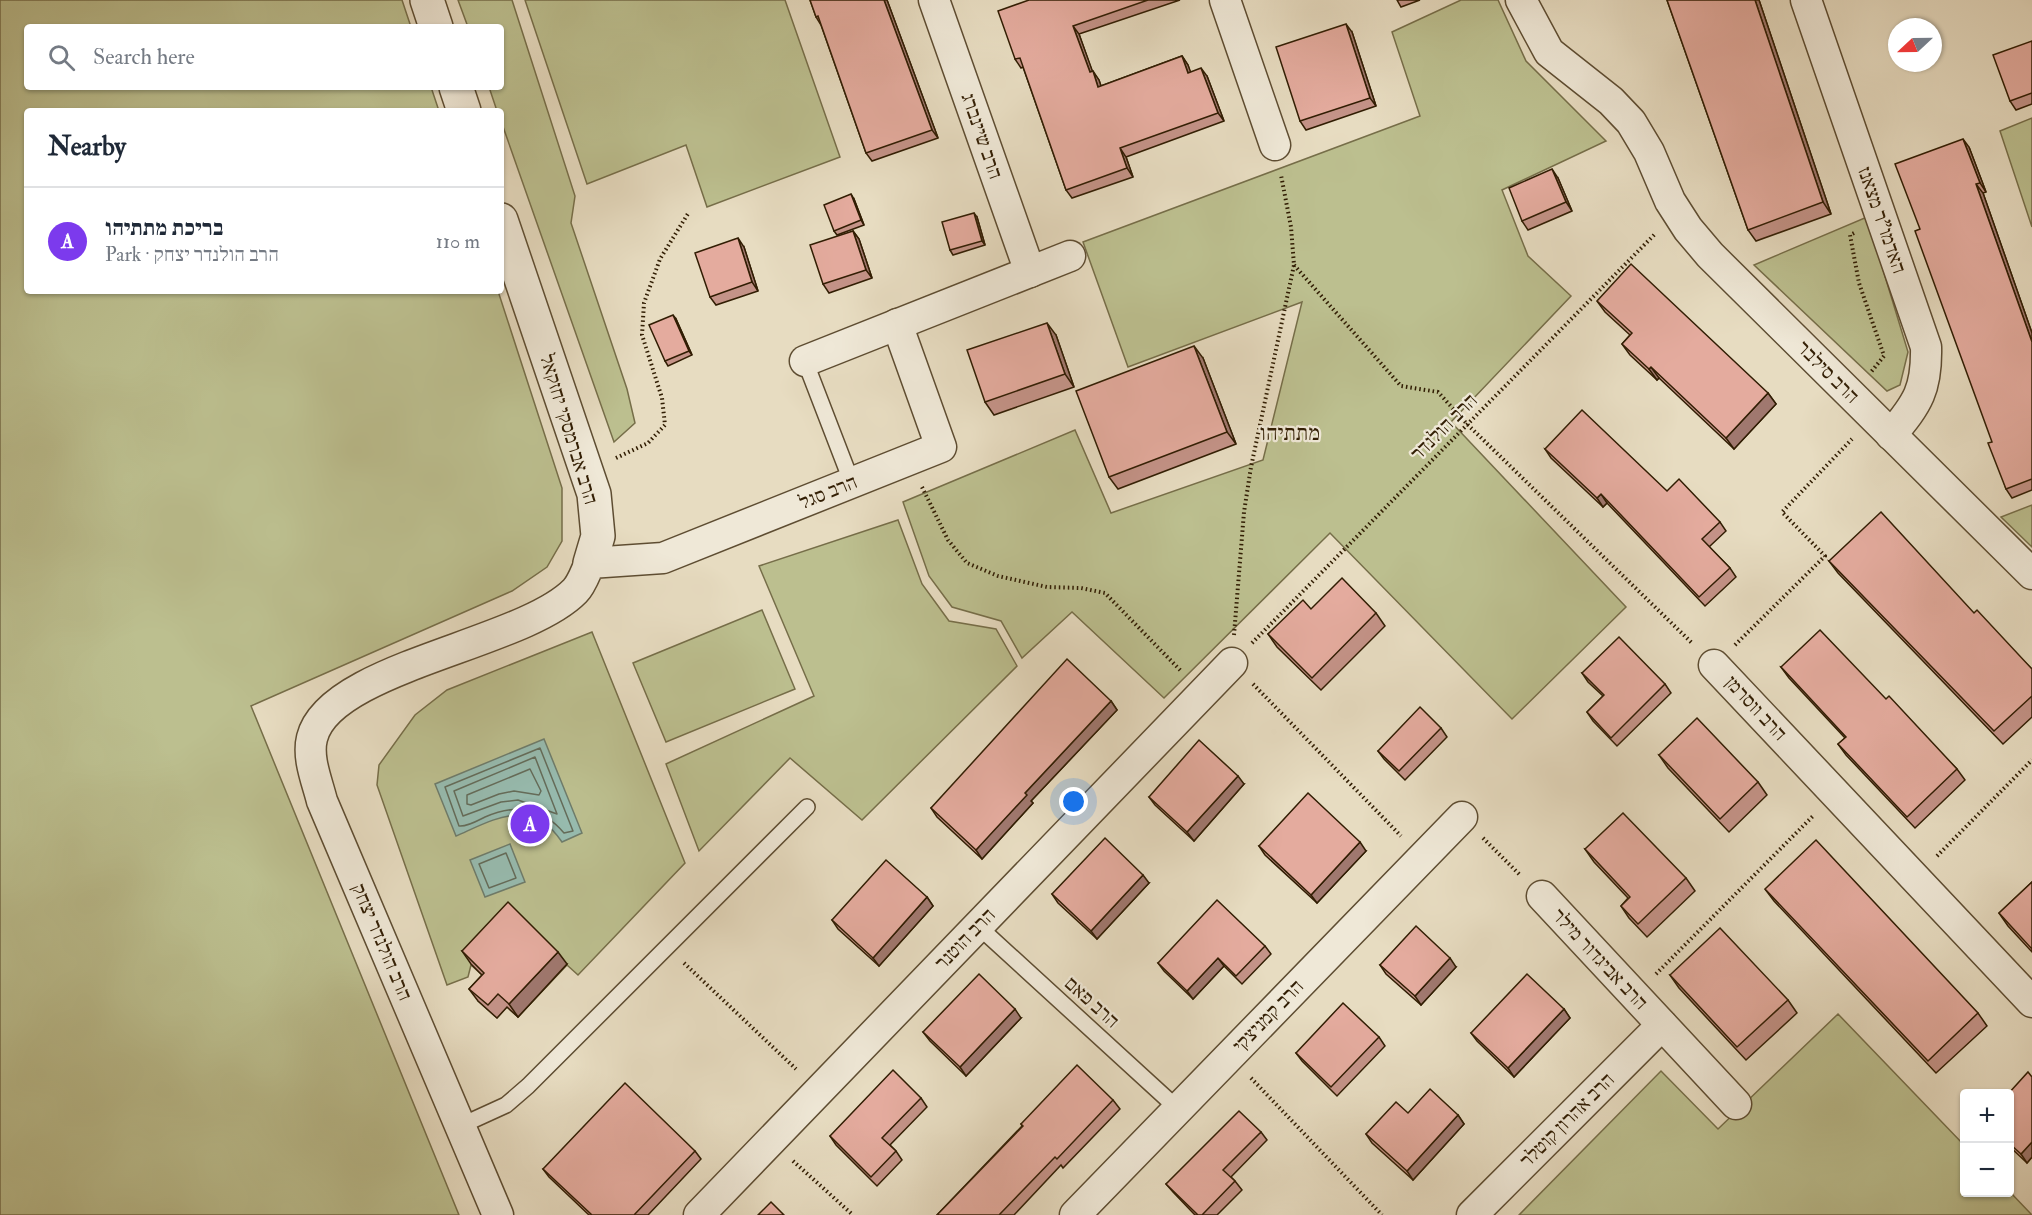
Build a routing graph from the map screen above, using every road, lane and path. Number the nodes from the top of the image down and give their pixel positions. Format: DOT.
graph roads {
  1 [pos="427,0"];
  2 [pos="934,0"];
  3 [pos="1225,0"];
  4 [pos="1521,0"];
  5 [pos="1806,0"];
  6 [pos="435,24"];
  7 [pos="457,90"];
  8 [pos="463,108"];
  9 [pos="1275,144"];
  10 [pos="689,212"];
  11 [pos="1677,212"];
  12 [pos="1883,222"];
  13 [pos="504,229"];
  14 [pos="1070,256"];
  15 [pos="1294,265"];
  16 [pos="1030,272"];
  17 [pos="897,324"];
  18 [pos="805,361"];
  19 [pos="1852,395"];
  20 [pos="1468,425"];
  21 [pos="1882,426"];
  22 [pos="909,459"];
  23 [pos="586,472"];
  24 [pos="852,483"];
  25 [pos="590,563"];
  26 [pos="2032,574"];
  27 [pos="1232,663"];
  28 [pos="1714,665"];
  29 [pos="368,684"];
  30 [pos="1202,693"];
  31 [pos="2032,760"];
  32 [pos="1836,793"];
  33 [pos="807,807"];
  34 [pos="1462,817"];
  35 [pos="1422,857"];
  36 [pos="1915,878"];
  37 [pos="1542,896"];
  38 [pos="978,926"];
  39 [pos="667,947"];
  40 [pos="1635,996"];
  41 [pos="2032,1002"];
  42 [pos="1662,1025"];
  43 [pos="1229,1056"];
  44 [pos="819,1090"];
  45 [pos="1736,1104"];
  46 [pos="1178,1109"];
  47 [pos="460,1126"];
  48 [pos="770,1140"];
  49 [pos="498,1215"];
  50 [pos="699,1215"];
  51 [pos="853,1215"];
  52 [pos="1075,1215"];
  53 [pos="1382,1215"];
  54 [pos="1472,1215"];
  1 -- 6 [label="street"];
  2 -- 16 [label="street, הרב שיינברג"];
  3 -- 9 [label="street"];
  4 -- 11 [label="street, הרב סילבר"];
  5 -- 12 [label="street, האדמו\"ר מצאנז"];
  7 -- 8 [label="street"];
  9 -- 15 [label="path"];
  10 -- 23 [label="path"];
  11 -- 19 [label="street, הרב סילבר"];
  11 -- 20 [label="path, הרב הולנדר"];
  12 -- 19 [label="path"];
  12 -- 21 [label="street, האדמו\"ר מצאנז"];
  13 -- 23 [label="street, הרב אברמסקי יחזקאל"];
  14 -- 16 [label="street"];
  15 -- 20 [label="path, הרב ווסרמן"];
  15 -- 27 [label="path"];
  16 -- 17 [label="street"];
  17 -- 18 [label="street"];
  17 -- 22 [label="street, הרב סגל"];
  18 -- 24 [label="lane"];
  19 -- 21 [label="street, הרב סילבר"];
  20 -- 27 [label="path, הרב הולנדר"];
  20 -- 28 [label="path, הרב ווסרמן"];
  21 -- 26 [label="street, הרב סילבר"];
  21 -- 28 [label="path"];
  22 -- 24 [label="street, הרב סגל"];
  22 -- 30 [label="path"];
  23 -- 25 [label="street, הרב אברמסקי יחזקאל"];
  24 -- 25 [label="street, הרב סגל"];
  25 -- 29 [label="street, הרב אברמסקי יחזקאל"];
  27 -- 30 [label="street, הרב הוטנר"];
  27 -- 35 [label="path"];
  28 -- 32 [label="street, הרב ווסרמן"];
  29 -- 47 [label="street, הרב הולנדר יצחק"];
  30 -- 38 [label="street, הרב הוטנר"];
  31 -- 36 [label="path"];
  32 -- 36 [label="street, הרב ווסרמן"];
  32 -- 40 [label="path"];
  33 -- 39 [label="lane"];
  34 -- 35 [label="street, הרב קמניצקי"];
  34 -- 37 [label="path, הרב אביגדור מילר"];
  35 -- 43 [label="street, הרב קמניצקי"];
  36 -- 41 [label="street, הרב ווסרמן"];
  37 -- 40 [label="street, הרב אביגדור מילר"];
  38 -- 44 [label="street, הרב הוטנר"];
  38 -- 46 [label="lane, הרב פאם"];
  39 -- 44 [label="path"];
  39 -- 47 [label="lane"];
  40 -- 42 [label="street, הרב אביגדור מילר"];
  42 -- 45 [label="street, הרב אביגדור מילר"];
  42 -- 54 [label="street, הרב אהרון קוטלר"];
  43 -- 46 [label="street, הרב קמניצקי"];
  43 -- 53 [label="path"];
  44 -- 48 [label="street, הרב הוטנר"];
  46 -- 52 [label="street, הרב קמניצקי"];
  47 -- 49 [label="street, הרב הולנדר יצחק"];
  48 -- 50 [label="street, הרב הוטנר"];
  48 -- 51 [label="path"];
}
